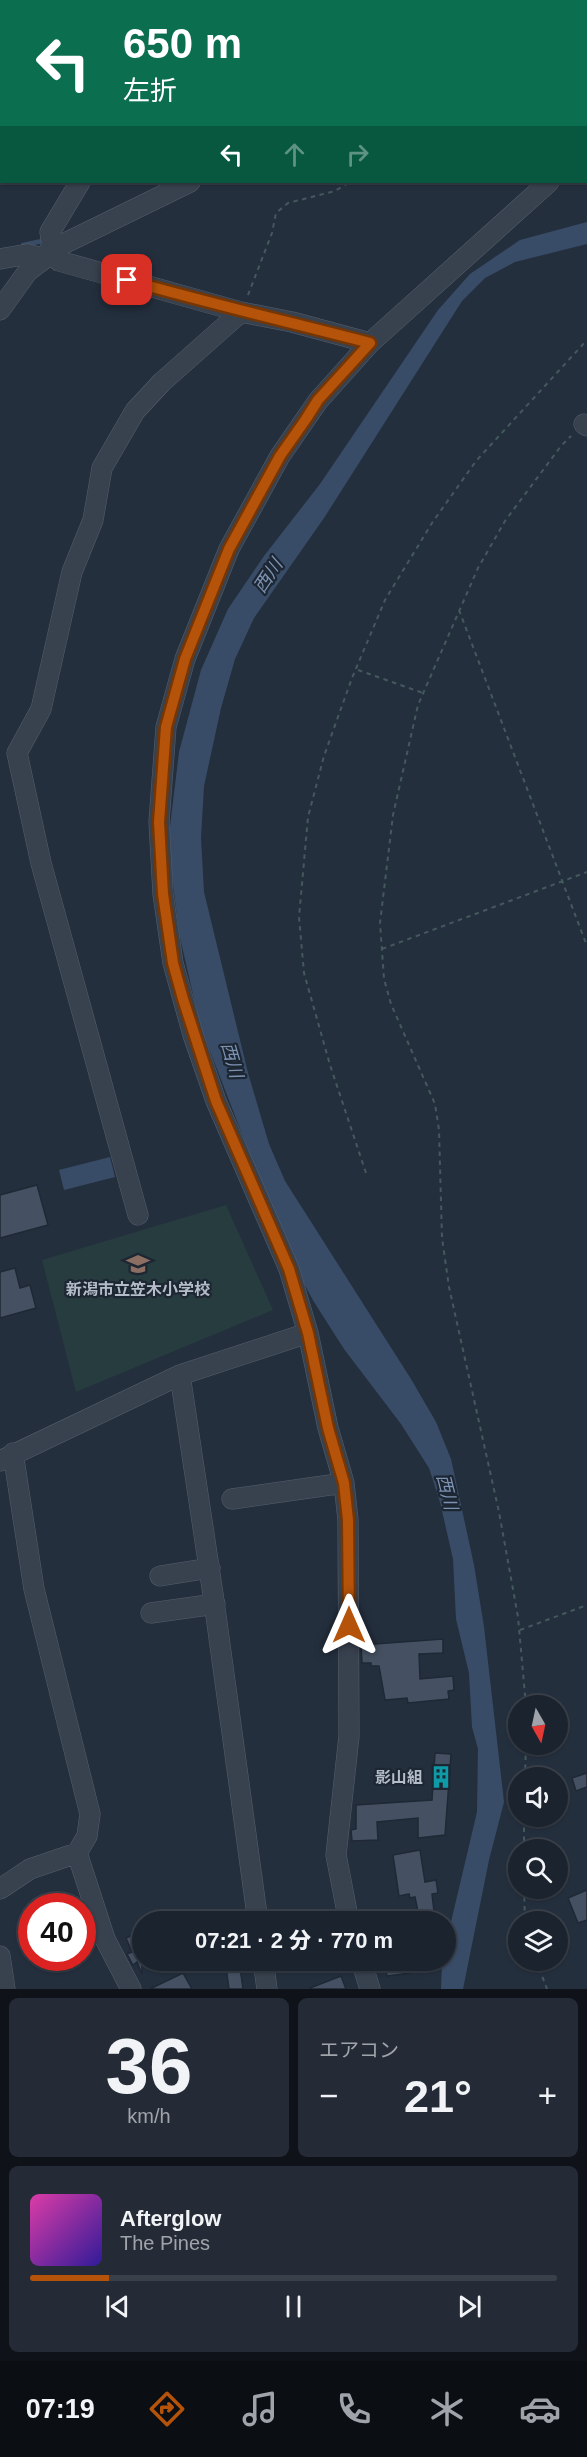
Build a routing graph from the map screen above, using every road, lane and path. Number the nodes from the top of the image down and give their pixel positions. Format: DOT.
graph roads {
  1 [pos="80,183"];
  2 [pos="188,183"];
  3 [pos="348,183"];
  4 [pos="548,183"];
  5 [pos="49,248"];
  6 [pos="0,259"];
  7 [pos="0,310"];
  8 [pos="242,312"];
  9 [pos="587,340"];
  10 [pos="370,343"];
  11 [pos="585,425"];
  12 [pos="459,610"];
  13 [pos="357,669"];
  14 [pos="423,693"];
  15 [pos="8,751"];
  16 [pos="587,872"];
  17 [pos="562,881"];
  18 [pos="587,946"];
  19 [pos="382,949"];
  20 [pos="366,1173"];
  21 [pos="138,1215"];
  22 [pos="308,1333"];
  23 [pos="180,1375"];
  24 [pos="7,1457"];
  25 [pos="344,1483"];
  26 [pos="232,1499"];
  27 [pos="210,1568"];
  28 [pos="160,1576"];
  29 [pos="215,1604"];
  30 [pos="587,1605"];
  31 [pos="151,1613"];
  32 [pos="519,1630"];
  33 [pos="524,1695"];
  34 [pos="77,1854"];
  35 [pos="0,1889"];
  36 [pos="257,1911"];
  37 [pos="347,1911"];
  38 [pos="0,1956"];
  39 [pos="265,1971"];
  40 [pos="364,1971"];
  41 [pos="540,1971"];
  42 [pos="5,1989"];
  43 [pos="131,1989"];
  44 [pos="267,1989"];
  45 [pos="370,1989"];
  46 [pos="547,1989"];
  1 -- 5 [label="street"];
  2 -- 5 [label="street"];
  3 -- 8 [label="path"];
  4 -- 10 [label="street"];
  5 -- 6 [label="street"];
  5 -- 7 [label="street"];
  5 -- 8 [label="street"];
  8 -- 10 [label="street"];
  8 -- 15 [label="street"];
  9 -- 13 [label="path"];
  10 -- 22 [label="street"];
  11 -- 12 [label="path"];
  12 -- 14 [label="path"];
  12 -- 17 [label="path"];
  13 -- 14 [label="path"];
  13 -- 20 [label="path"];
  14 -- 19 [label="path"];
  15 -- 21 [label="street"];
  16 -- 17 [label="path"];
  17 -- 18 [label="path"];
  17 -- 19 [label="path"];
  19 -- 32 [label="path"];
  22 -- 23 [label="street"];
  22 -- 25 [label="street"];
  23 -- 24 [label="street"];
  23 -- 27 [label="street"];
  24 -- 34 [label="street"];
  25 -- 26 [label="street"];
  25 -- 37 [label="street"];
  27 -- 28 [label="street"];
  27 -- 29 [label="street"];
  29 -- 31 [label="street"];
  29 -- 36 [label="street"];
  30 -- 32 [label="path"];
  32 -- 33 [label="path"];
  34 -- 35 [label="street"];
  34 -- 43 [label="street"];
  38 -- 42 [label="street"];
  39 -- 44 [label="street"];
  40 -- 45 [label="street"];
  41 -- 46 [label="path"];
}
